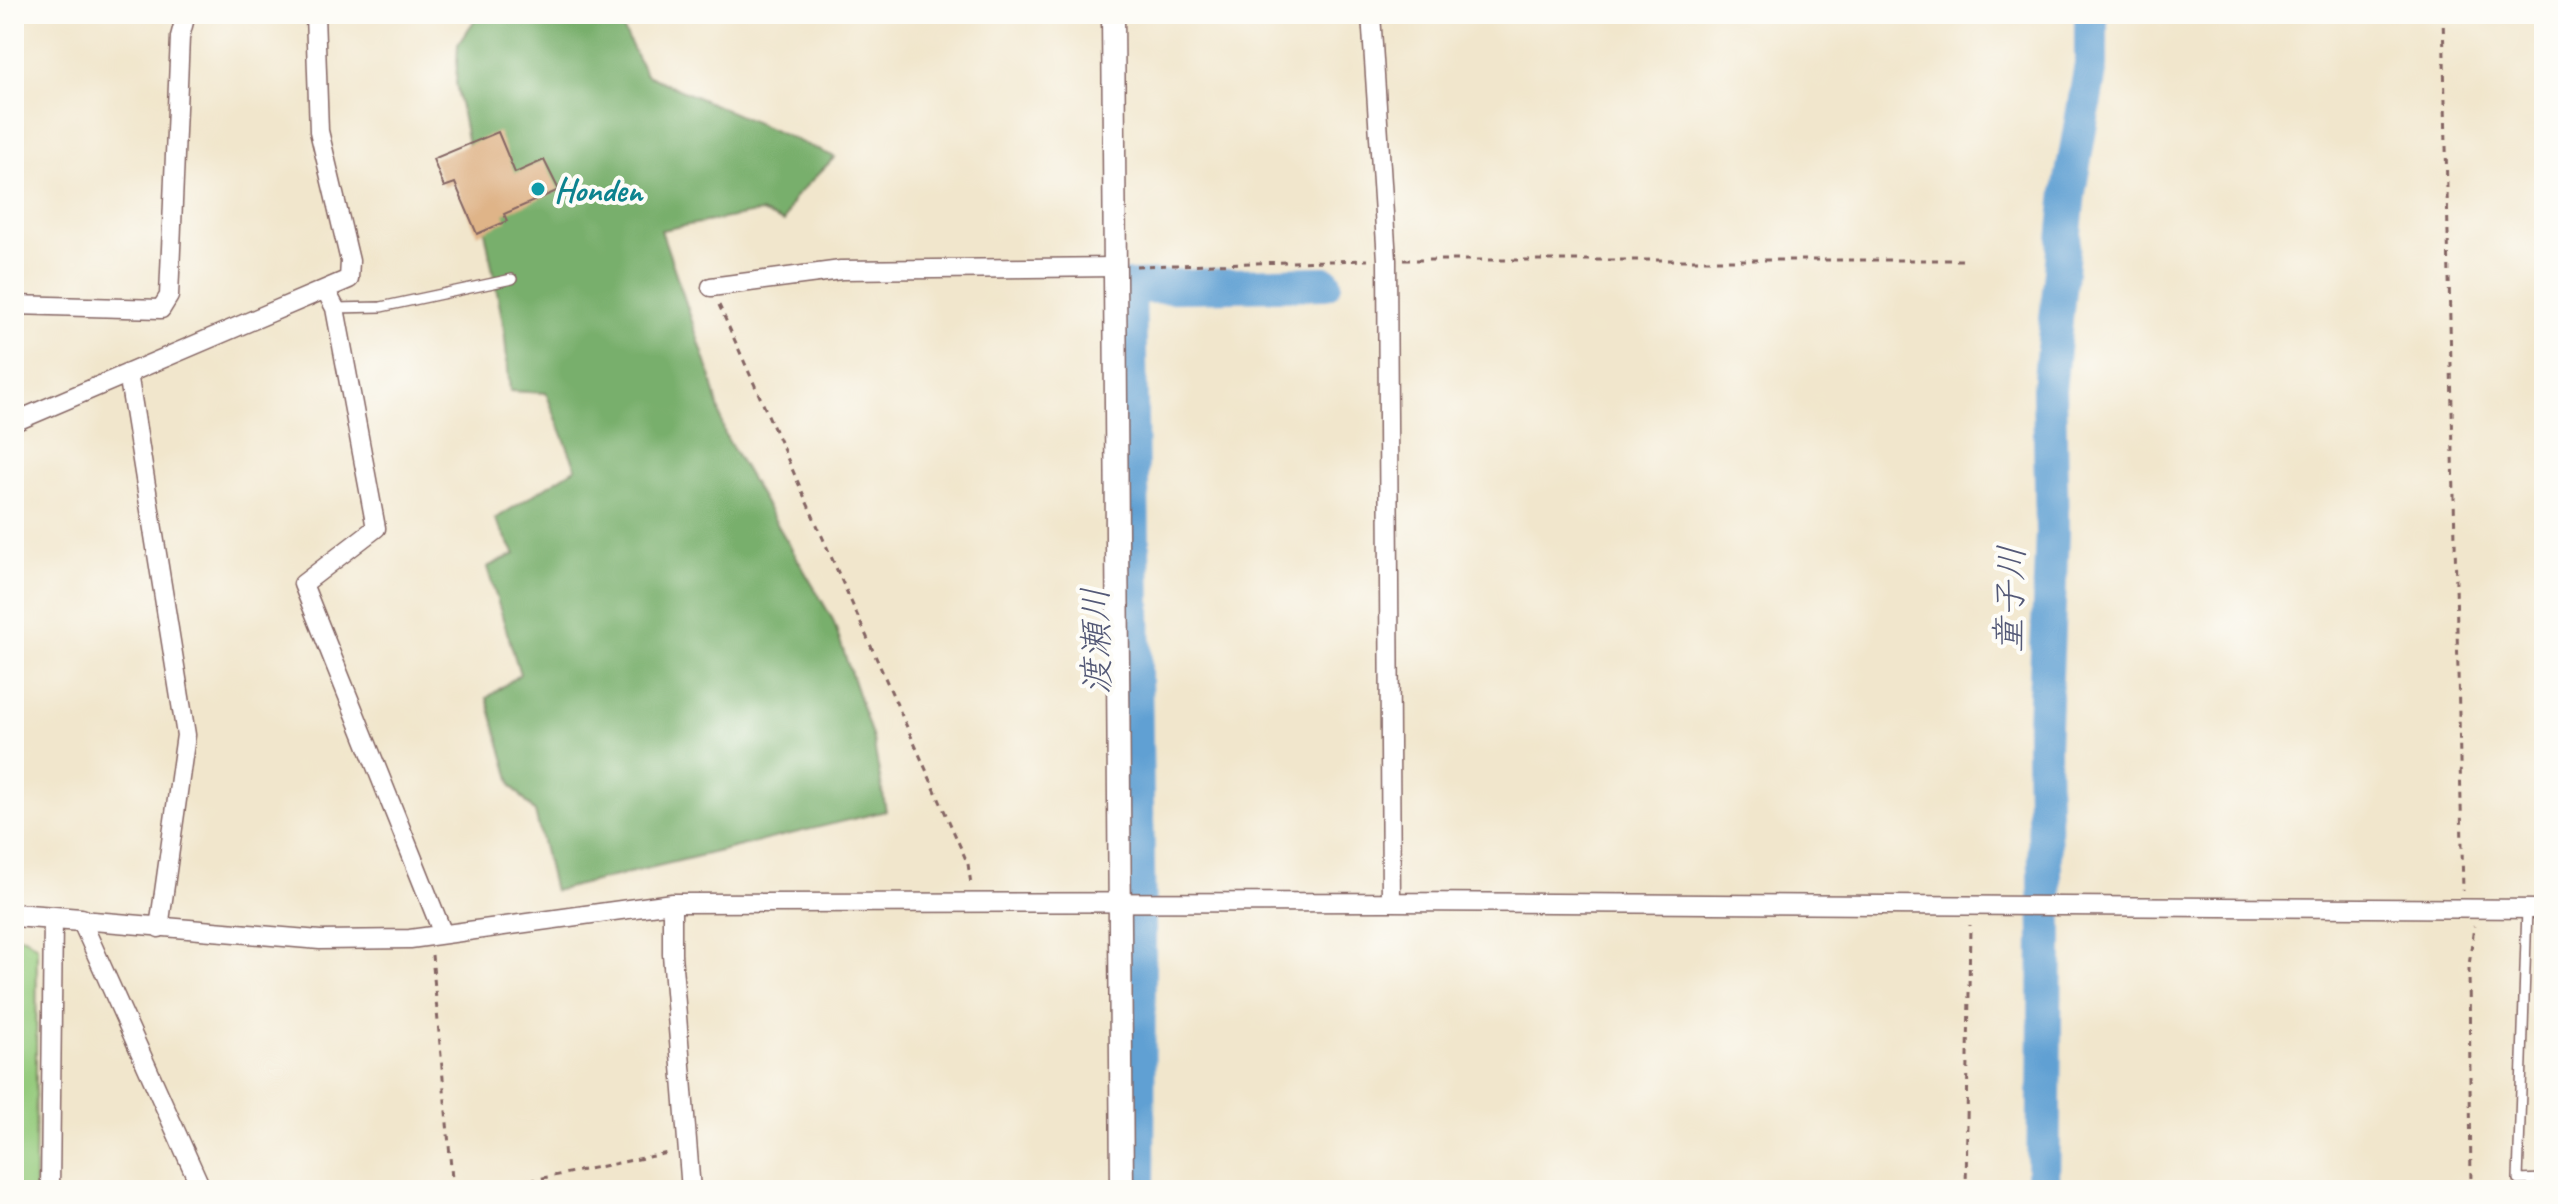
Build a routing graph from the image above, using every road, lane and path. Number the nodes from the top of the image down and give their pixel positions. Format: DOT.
graph roads {
  1 [pos="186,14"];
  2 [pos="315,14"];
  3 [pos="1113,14"];
  4 [pos="1371,14"];
  5 [pos="2443,14"];
  6 [pos="1387,260"];
  7 [pos="1964,260"];
  8 [pos="1116,267"];
  9 [pos="512,279"];
  10 [pos="711,287"];
  11 [pos="326,291"];
  12 [pos="14,305"];
  13 [pos="335,308"];
  14 [pos="128,373"];
  15 [pos="14,422"];
  16 [pos="1391,902"];
  17 [pos="672,903"];
  18 [pos="1121,903"];
  19 [pos="975,904"];
  20 [pos="1970,905"];
  21 [pos="2476,908"];
  22 [pos="2536,909"];
  23 [pos="14,915"];
  24 [pos="53,918"];
  25 [pos="81,920"];
  26 [pos="159,928"];
  27 [pos="437,935"];
  28 [pos="688,1150"];
  29 [pos="2544,1179"];
  30 [pos="50,1190"];
  31 [pos="202,1190"];
  32 [pos="453,1190"];
  33 [pos="483,1190"];
  34 [pos="691,1190"];
  35 [pos="1122,1190"];
  36 [pos="1966,1190"];
  37 [pos="2471,1190"];
  1 -- 12 [label="street"];
  2 -- 11 [label="street"];
  3 -- 8 [label="street"];
  4 -- 6 [label="street"];
  5 -- 21 [label="path"];
  6 -- 7 [label="path"];
  6 -- 8 [label="path"];
  6 -- 16 [label="street"];
  8 -- 10 [label="street"];
  8 -- 18 [label="street"];
  9 -- 13 [label="lane"];
  10 -- 19 [label="path"];
  11 -- 13 [label="street"];
  11 -- 14 [label="street"];
  13 -- 27 [label="street"];
  14 -- 15 [label="street"];
  14 -- 26 [label="street"];
  16 -- 18 [label="street"];
  16 -- 20 [label="street"];
  17 -- 19 [label="street"];
  17 -- 27 [label="street"];
  17 -- 28 [label="street"];
  18 -- 19 [label="street"];
  18 -- 35 [label="street"];
  20 -- 21 [label="street"];
  20 -- 36 [label="path"];
  21 -- 22 [label="street"];
  21 -- 37 [label="path"];
  22 -- 29 [label="lane"];
  23 -- 24 [label="street"];
  24 -- 25 [label="street"];
  24 -- 30 [label="street"];
  25 -- 26 [label="street"];
  25 -- 31 [label="street"];
  26 -- 27 [label="street"];
  27 -- 32 [label="path"];
  28 -- 33 [label="path"];
  28 -- 34 [label="street"];
}
